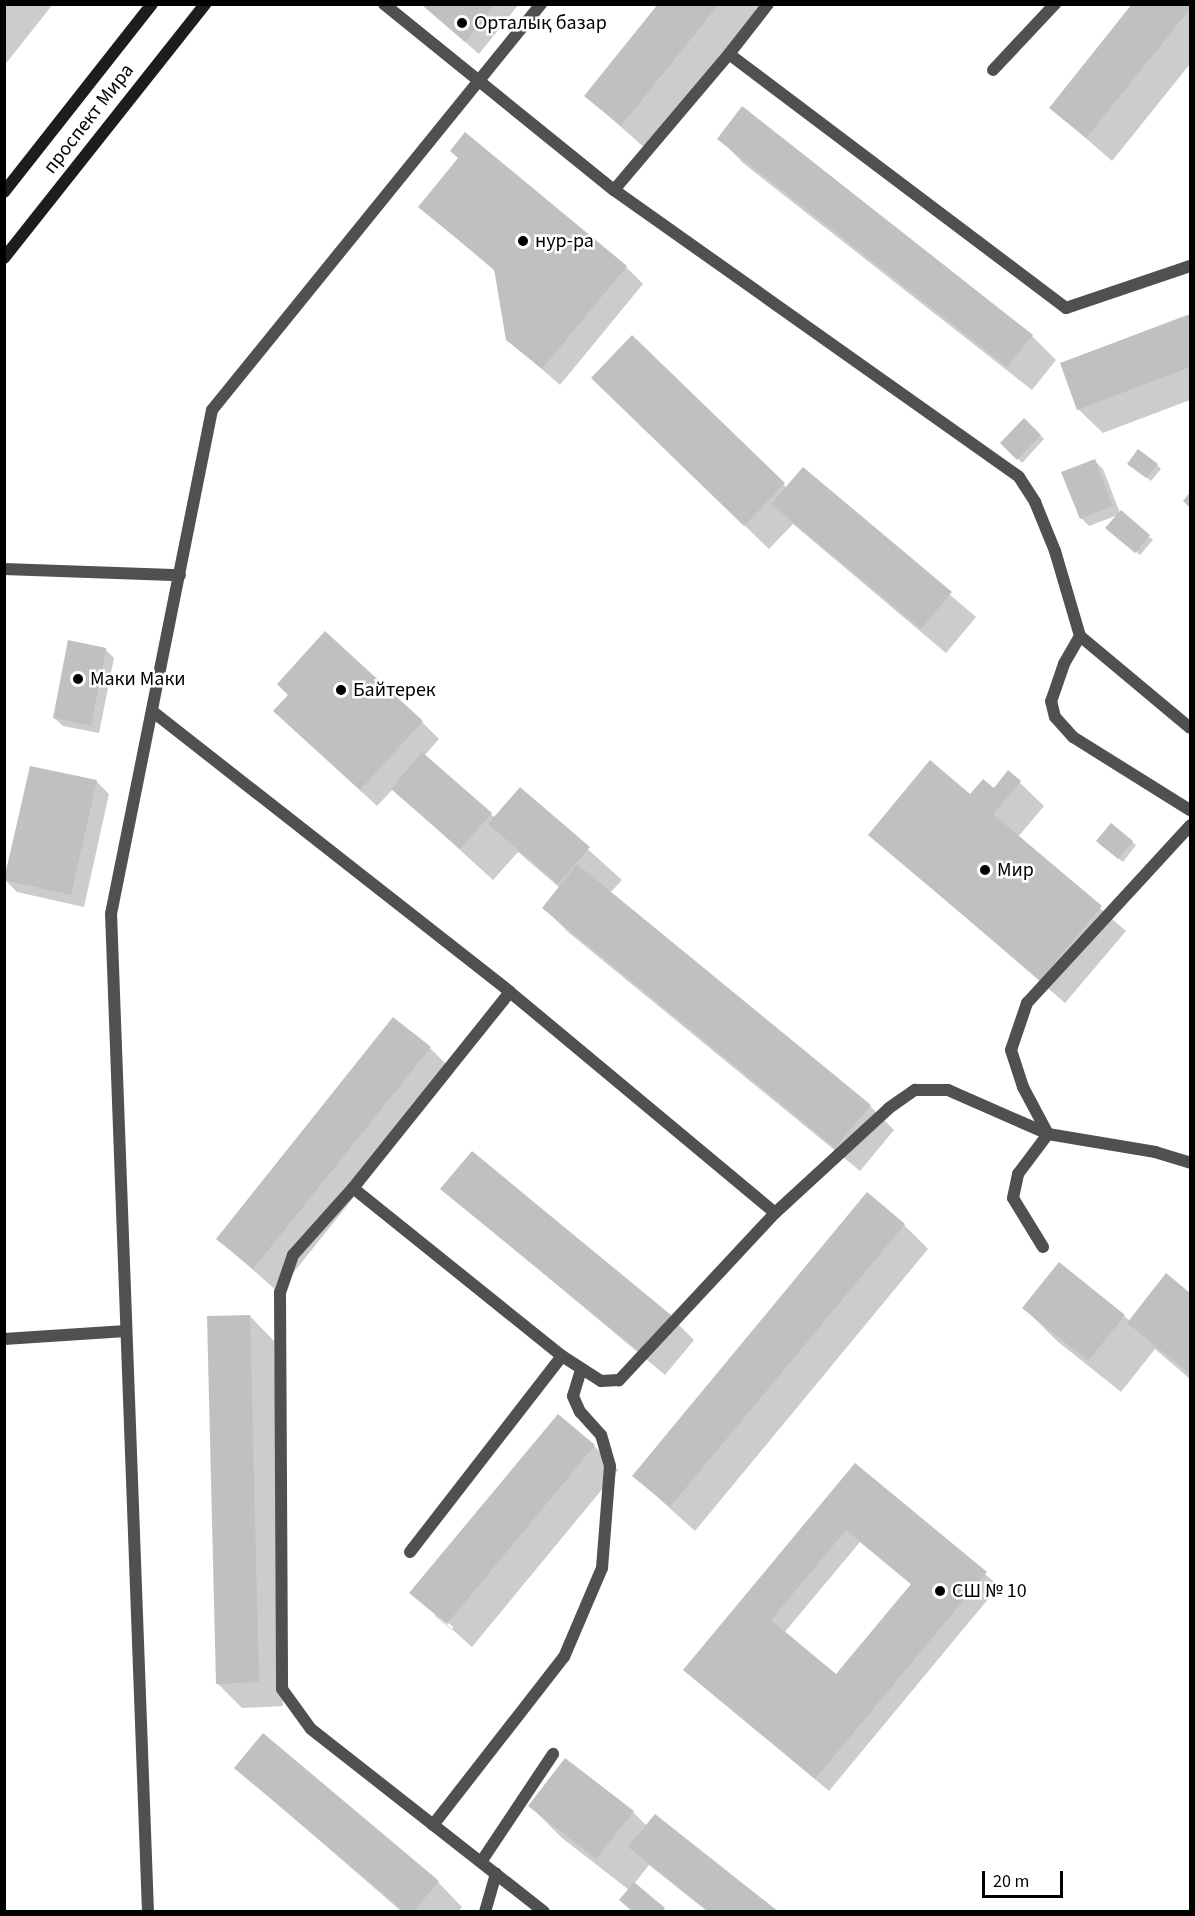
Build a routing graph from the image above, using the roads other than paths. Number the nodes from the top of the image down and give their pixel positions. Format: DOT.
graph roads {
  1 [pos="152,4"];
  2 [pos="205,4"];
  3 [pos="384,4"];
  4 [pos="541,4"];
  5 [pos="768,4"];
  6 [pos="1055,4"];
  7 [pos="729,54"];
  8 [pos="993,70"];
  9 [pos="479,82"];
  10 [pos="614,190"];
  11 [pos="4,192"];
  12 [pos="4,258"];
  13 [pos="1191,266"];
  14 [pos="4,569"];
  15 [pos="180,576"];
  16 [pos="1080,636"];
  17 [pos="152,711"];
  18 [pos="1191,728"];
  19 [pos="1191,810"];
  20 [pos="1191,826"];
  21 [pos="510,992"];
  22 [pos="1048,1134"];
  23 [pos="1191,1163"];
  24 [pos="353,1188"];
  25 [pos="775,1213"];
  26 [pos="1043,1247"];
  27 [pos="126,1331"];
  28 [pos="4,1339"];
  29 [pos="562,1356"];
  30 [pos="581,1368"];
  31 [pos="410,1552"];
  32 [pos="554,1754"];
  33 [pos="433,1824"];
  34 [pos="482,1862"];
  35 [pos="496,1874"];
  36 [pos="148,1911"];
  37 [pos="485,1911"];
  38 [pos="544,1911"];
  1 -- 11 [label="main road, проспект Мира"];
  2 -- 12 [label="main road, проспект Мира"];
  3 -- 9 [label="street"];
  4 -- 9 [label="street"];
  5 -- 7 [label="street"];
  6 -- 8 [label="street"];
  7 -- 10 [label="street"];
  7 -- 13 [label="street"];
  9 -- 10 [label="street"];
  9 -- 15 [label="street"];
  10 -- 16 [label="street"];
  14 -- 15 [label="street"];
  15 -- 17 [label="street"];
  16 -- 18 [label="street"];
  16 -- 19 [label="street"];
  17 -- 21 [label="street"];
  17 -- 27 [label="street"];
  20 -- 22 [label="street"];
  21 -- 24 [label="street"];
  21 -- 25 [label="street"];
  22 -- 23 [label="street"];
  22 -- 25 [label="street"];
  22 -- 26 [label="street"];
  24 -- 29 [label="street"];
  24 -- 33 [label="street"];
  25 -- 30 [label="street"];
  27 -- 28 [label="street"];
  27 -- 36 [label="street"];
  29 -- 30 [label="street"];
  29 -- 31 [label="street"];
  30 -- 33 [label="street"];
  32 -- 34 [label="street"];
  33 -- 34 [label="street"];
  34 -- 35 [label="street"];
  35 -- 37 [label="street"];
  35 -- 38 [label="street"];
}
